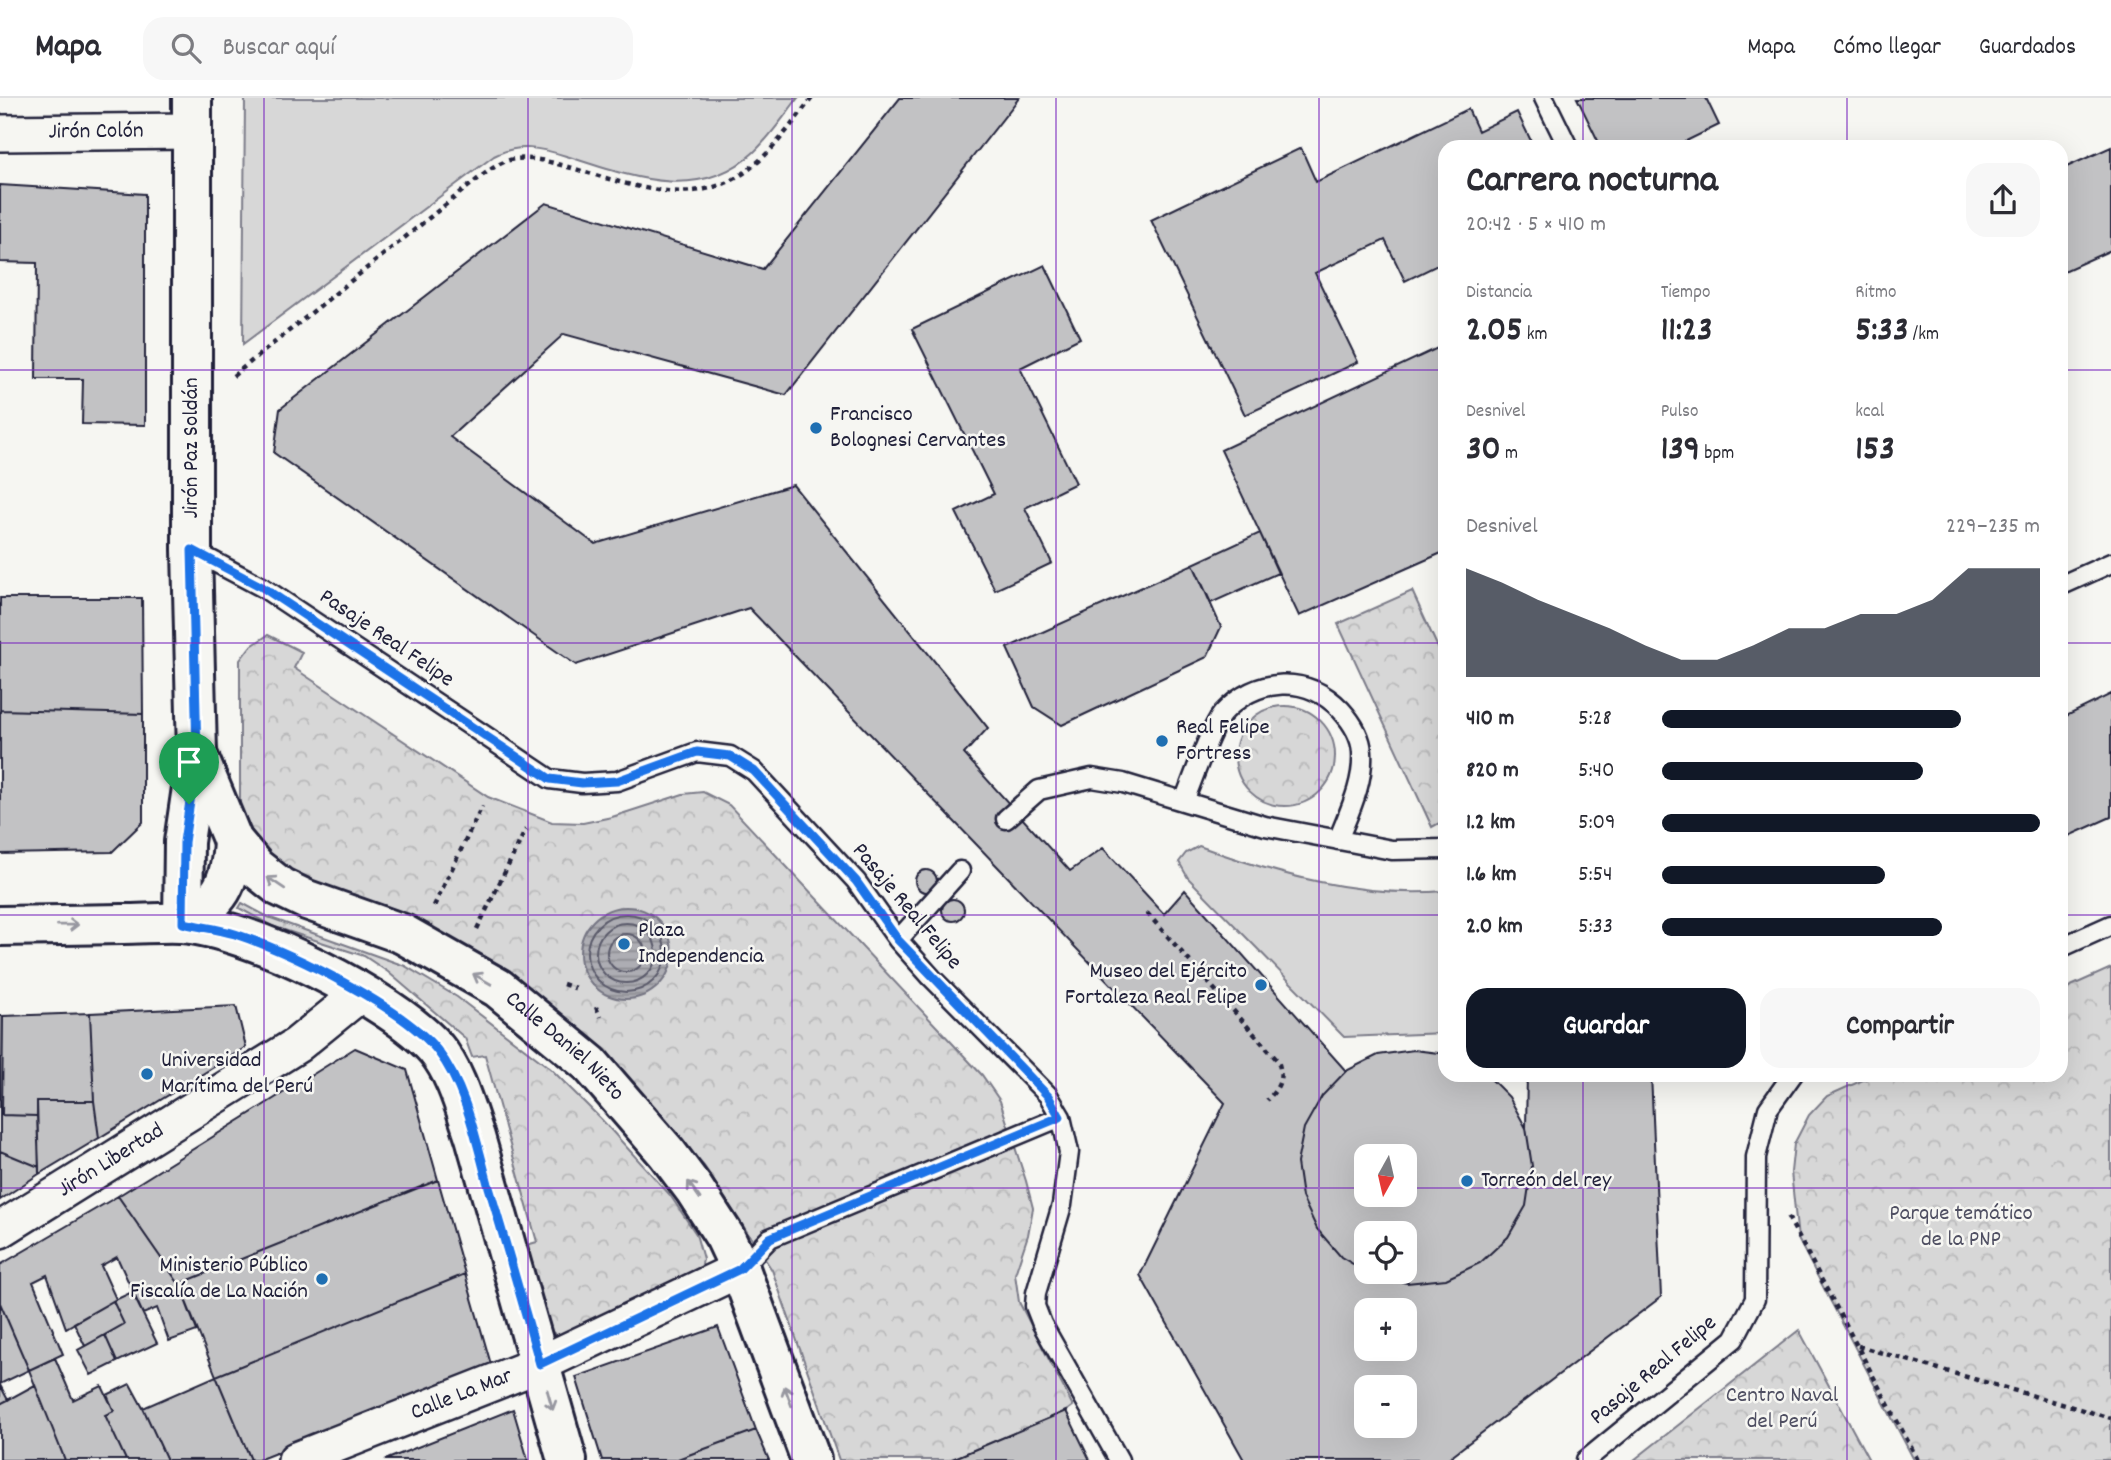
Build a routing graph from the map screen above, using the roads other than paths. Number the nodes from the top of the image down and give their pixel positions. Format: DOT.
graph roads {
  1 [pos="1544,98"];
  2 [pos="191,114"];
  3 [pos="0,133"];
  4 [pos="1565,140"];
  5 [pos="192,550"];
  6 [pos="2111,563"];
  7 [pos="2068,582"];
  8 [pos="197,754"];
  9 [pos="1184,801"];
  10 [pos="1006,819"];
  11 [pos="1338,840"];
  12 [pos="233,841"];
  13 [pos="1438,849"];
  14 [pos="960,871"];
  15 [pos="183,923"];
  16 [pos="2111,925"];
  17 [pos="0,926"];
  18 [pos="898,940"];
  19 [pos="2068,944"];
  20 [pos="361,993"];
  21 [pos="1787,1082"];
  22 [pos="1060,1117"];
  23 [pos="0,1230"];
  24 [pos="740,1269"];
  25 [pos="540,1364"];
  26 [pos="296,1460"];
  27 [pos="567,1460"];
  28 [pos="811,1460"];
  29 [pos="1119,1460"];
  30 [pos="1586,1460"];
  1 -- 4 [label="lane"];
  2 -- 3 [label="street, Jirón Colón"];
  2 -- 5 [label="street, Jirón Paz Soldán"];
  5 -- 8 [label="street, Jirón Paz Soldán"];
  5 -- 18 [label="lane, Pasaje Real Felipe"];
  6 -- 7 [label="lane"];
  8 -- 12 [label="street, Calle Daniel Nieto"];
  8 -- 15 [label="street, Jirón Paz Soldán"];
  9 -- 10 [label="lane"];
  9 -- 11 [label="lane"];
  9 -- 11 [label="lane"];
  11 -- 13 [label="lane"];
  12 -- 15 [label="street"];
  24 -- 12 [label="street, Calle Daniel Nieto, one-way"];
  14 -- 18 [label="lane"];
  17 -- 15 [label="street, one-way"];
  15 -- 20 [label="street"];
  16 -- 19 [label="lane"];
  18 -- 22 [label="lane, Pasaje Real Felipe"];
  20 -- 23 [label="street, Jirón Libertad"];
  20 -- 25 [label="street"];
  21 -- 30 [label="lane, Pasaje Real Felipe"];
  22 -- 24 [label="lane"];
  22 -- 29 [label="lane, Pasaje Real Felipe"];
  24 -- 25 [label="street, Calle La Mar"];
  28 -- 24 [label="street, Calle Daniel Nieto, one-way"];
  25 -- 26 [label="street, Calle La Mar"];
  25 -- 27 [label="street, one-way"];
}
